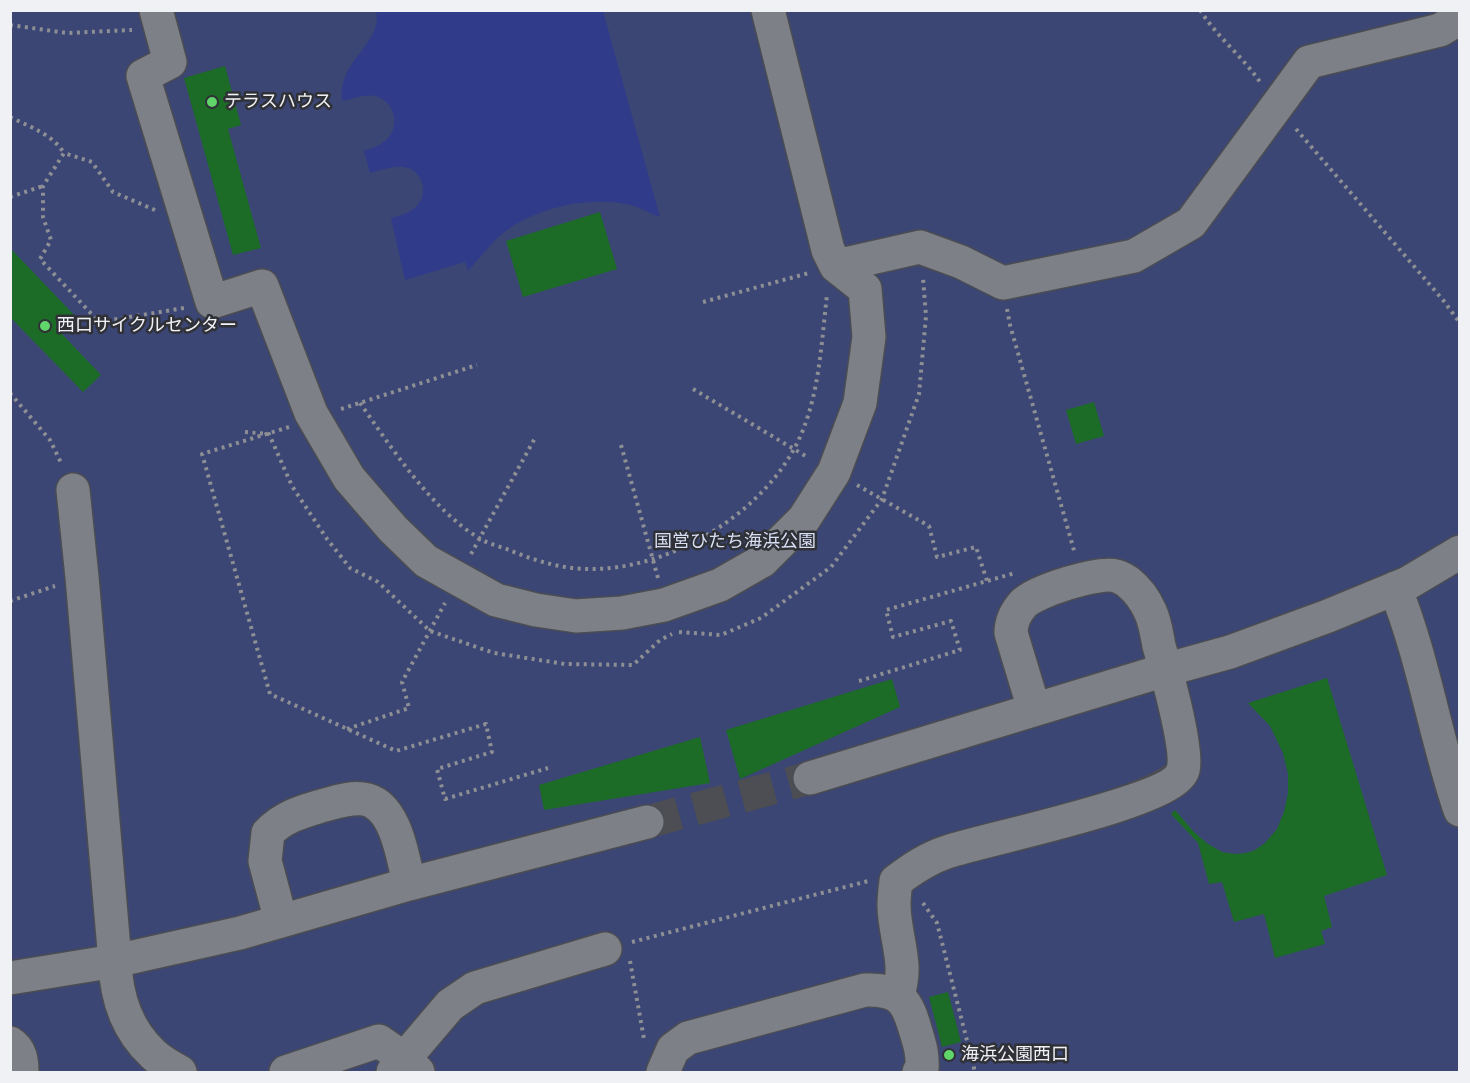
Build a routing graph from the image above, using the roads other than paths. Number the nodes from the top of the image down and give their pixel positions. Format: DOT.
graph roads {
  1 [pos="768,10"];
  2 [pos="1460,18"];
  3 [pos="147,20"];
  4 [pos="836,266"];
  5 [pos="73,490"];
  6 [pos="1460,552"];
  7 [pos="1395,588"];
  8 [pos="1166,669"];
  9 [pos="1034,709"];
  10 [pos="810,778"];
  11 [pos="1460,810"];
  12 [pos="647,822"];
  13 [pos="409,884"];
  14 [pos="281,921"];
  15 [pos="616,946"];
  16 [pos="115,961"];
  17 [pos="10,978"];
  18 [pos="897,996"];
  19 [pos="405,1068"];
  20 [pos="180,1072"];
  21 [pos="286,1072"];
  22 [pos="663,1072"];
  23 [pos="919,1072"];
  1 -- 4 [label="street"];
  2 -- 4 [label="street"];
  3 -- 4 [label="street"];
  5 -- 16 [label="street"];
  6 -- 7 [label="street"];
  7 -- 8 [label="street"];
  7 -- 11 [label="street"];
  8 -- 9 [label="street"];
  8 -- 9 [label="street"];
  8 -- 18 [label="street"];
  9 -- 10 [label="street"];
  12 -- 13 [label="street"];
  13 -- 14 [label="street"];
  13 -- 14 [label="street"];
  14 -- 16 [label="street"];
  15 -- 19 [label="street"];
  16 -- 17 [label="street"];
  16 -- 20 [label="street"];
  18 -- 22 [label="street"];
  18 -- 23 [label="street"];
  19 -- 21 [label="street"];
}
